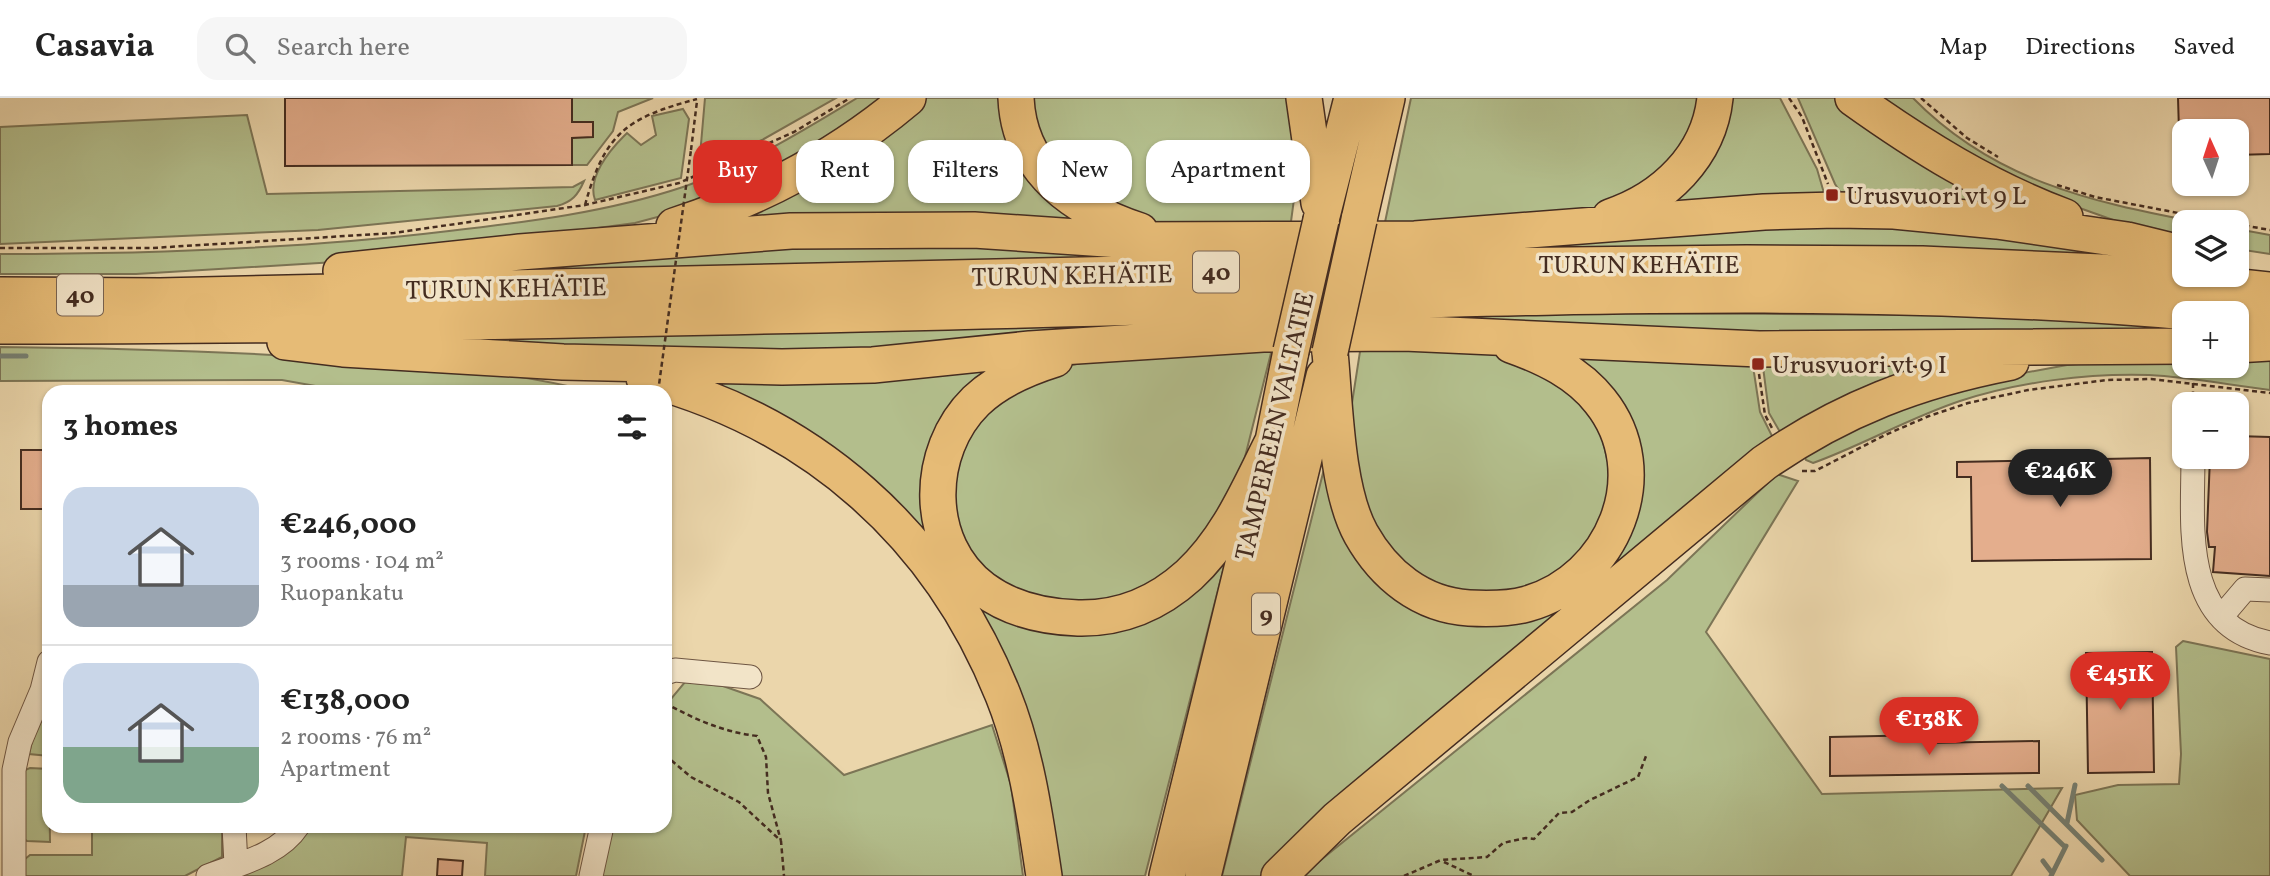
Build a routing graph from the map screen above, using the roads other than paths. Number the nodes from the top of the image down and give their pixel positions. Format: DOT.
graph roads {
  1 [pos="908,98"];
  2 [pos="1016,98"];
  3 [pos="1304,98"];
  4 [pos="1352,98"];
  5 [pos="1387,98"];
  6 [pos="1715,98"];
  7 [pos="1853,98"];
  8 [pos="1321,220"];
  9 [pos="1584,226"];
  10 [pos="1167,239"];
  11 [pos="2127,240"];
  12 [pos="619,243"];
  13 [pos="2172,251"];
  14 [pos="2249,271"];
  15 [pos="2270,277"];
  16 [pos="2270,290"];
  17 [pos="0,295"];
  18 [pos="158,311"];
  19 [pos="2172,311"];
  20 [pos="2249,318"];
  21 [pos="2270,320"];
  22 [pos="0,326"];
  23 [pos="1488,337"];
  24 [pos="2270,343"];
  25 [pos="1103,344"];
  26 [pos="2249,344"];
  27 [pos="2172,346"];
  28 [pos="2085,349"];
  29 [pos="1330,352"];
  30 [pos="590,363"];
  31 [pos="670,385"];
  32 [pos="672,385"];
  33 [pos="1273,441"];
  34 [pos="2193,469"];
  35 [pos="2270,590"];
  36 [pos="2222,616"];
  37 [pos="2270,643"];
  38 [pos="672,671"];
  39 [pos="750,677"];
  40 [pos="42,696"];
  41 [pos="234,833"];
  42 [pos="293,833"];
  43 [pos="600,833"];
  44 [pos="236,865"];
  45 [pos="15,876"];
  46 [pos="208,876"];
  47 [pos="591,876"];
  48 [pos="1044,876"];
  49 [pos="1167,876"];
  50 [pos="1203,876"];
  51 [pos="1279,876"];
  1 -- 12 [label="highway"];
  2 -- 10 [label="highway"];
  3 -- 8 [label="highway"];
  4 -- 8 [label="highway, TAMPEREEN VALTATIE / 9"];
  5 -- 29 [label="highway, TAMPEREEN VALTATIE / 9, bridge"];
  6 -- 9 [label="highway"];
  7 -- 11 [label="highway"];
  8 -- 33 [label="highway, TAMPEREEN VALTATIE / 9, bridge"];
  9 -- 10 [label="highway"];
  9 -- 11 [label="highway"];
  10 -- 12 [label="highway"];
  11 -- 13 [label="highway"];
  12 -- 18 [label="highway"];
  14 -- 15 [label="highway"];
  16 -- 18 [label="highway, TURUN KEHÄTIE / 40"];
  17 -- 18 [label="highway, TURUN KEHÄTIE / 40"];
  18 -- 19 [label="highway, TURUN KEHÄTIE / 40"];
  18 -- 22 [label="highway, TURUN KEHÄTIE / 40"];
  18 -- 30 [label="highway"];
  20 -- 21 [label="highway"];
  23 -- 25 [label="highway"];
  23 -- 28 [label="highway"];
  23 -- 29 [label="highway"];
  24 -- 26 [label="highway"];
  25 -- 30 [label="highway"];
  25 -- 33 [label="highway"];
  27 -- 28 [label="highway"];
  28 -- 51 [label="highway"];
  29 -- 50 [label="highway, TAMPEREEN VALTATIE / 9"];
  30 -- 31 [label="highway"];
  32 -- 48 [label="highway"];
  33 -- 49 [label="highway, TAMPEREEN VALTATIE / 9"];
  34 -- 36 [label="street"];
  35 -- 36 [label="street"];
  36 -- 37 [label="street"];
  38 -- 39 [label="street"];
  40 -- 45 [label="street"];
  41 -- 44 [label="street"];
  42 -- 44 [label="street"];
  43 -- 47 [label="street"];
  44 -- 46 [label="street"];
}
